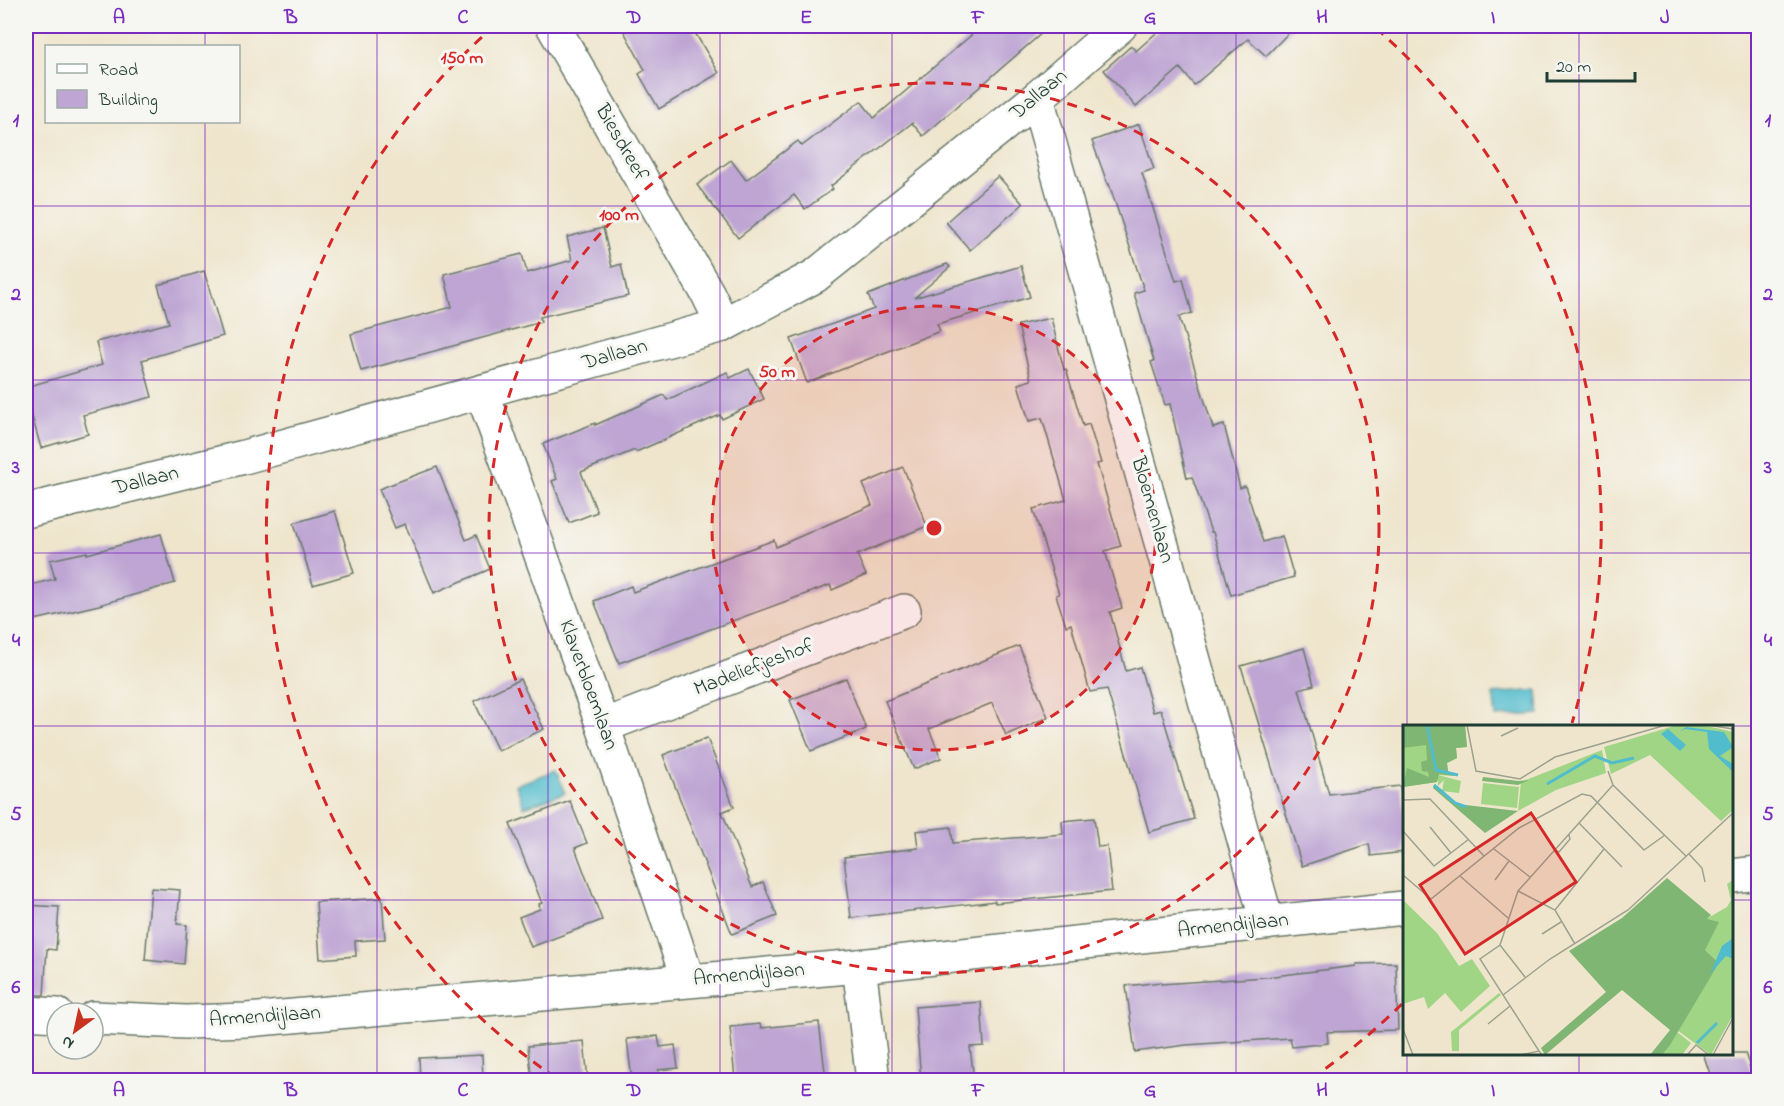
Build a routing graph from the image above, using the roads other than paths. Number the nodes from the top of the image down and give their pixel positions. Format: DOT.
graph roads {
  1 [pos="554,26"];
  2 [pos="1120,26"];
  3 [pos="1037,98"];
  4 [pos="723,325"];
  5 [pos="482,392"];
  6 [pos="26,511"];
  7 [pos="904,611"];
  8 [pos="603,726"];
  9 [pos="1758,873"];
  10 [pos="1733,876"];
  11 [pos="1403,908"];
  12 [pos="1267,922"];
  13 [pos="859,966"];
  14 [pos="688,980"];
  15 [pos="26,1013"];
  16 [pos="45,1014"];
  17 [pos="105,1019"];
  18 [pos="873,1080"];
  1 -- 4 [label="street, Biesdreef"];
  2 -- 3 [label="street, Dallaan"];
  3 -- 4 [label="street, Dallaan"];
  3 -- 12 [label="street, Bloemenlaan"];
  4 -- 5 [label="street, Dallaan"];
  5 -- 6 [label="street, Dallaan"];
  5 -- 8 [label="street, Klaverbloemlaan"];
  7 -- 8 [label="street, Madeliefjeshof"];
  8 -- 14 [label="street, Klaverbloemlaan"];
  9 -- 10 [label="street"];
  11 -- 12 [label="street, Armendijlaan"];
  12 -- 13 [label="street, Armendijlaan"];
  13 -- 14 [label="street, Armendijlaan"];
  13 -- 18 [label="street"];
  14 -- 17 [label="street, Armendijlaan"];
  15 -- 16 [label="street"];
}
